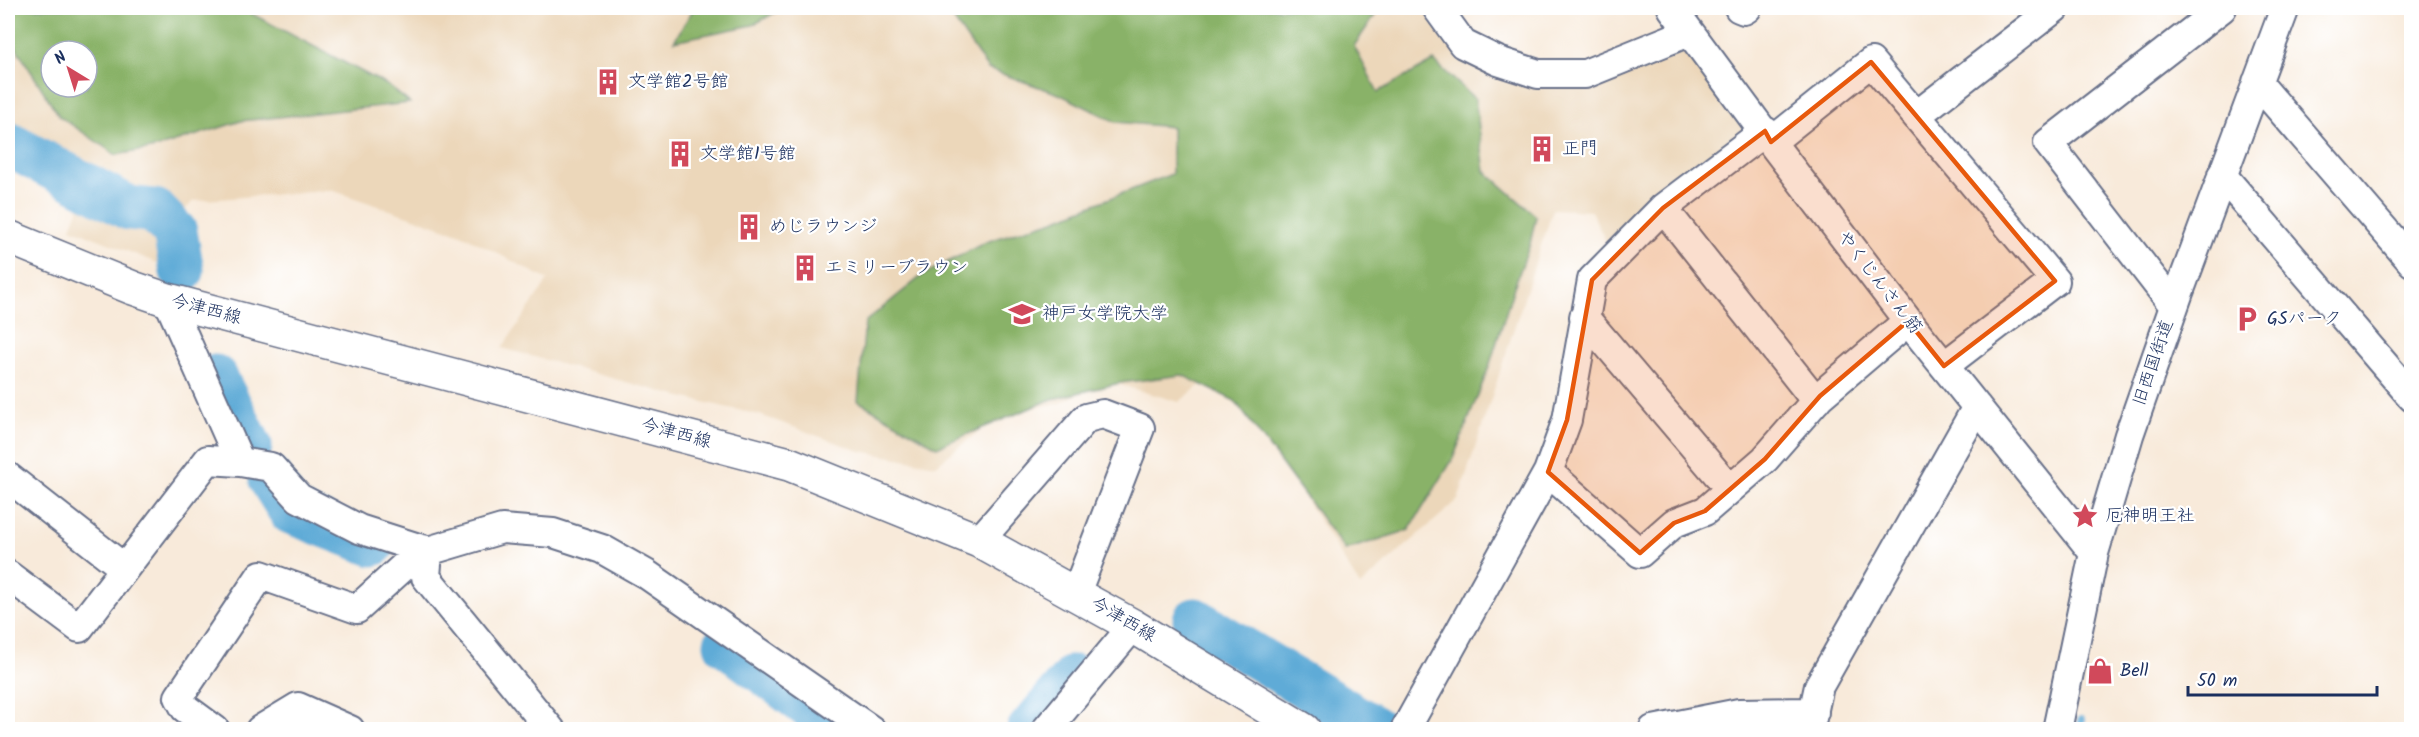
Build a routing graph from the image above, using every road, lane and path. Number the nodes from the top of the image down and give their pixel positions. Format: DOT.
graph roads {
  1 [pos="1437,8"];
  2 [pos="1738,8"];
  3 [pos="1747,8"];
  4 [pos="2055,8"];
  5 [pos="2222,8"];
  6 [pos="2285,8"];
  7 [pos="1679,14"];
  8 [pos="2257,82"];
  9 [pos="1917,115"];
  10 [pos="1768,137"];
  11 [pos="2222,175"];
  12 [pos="1663,208"];
  13 [pos="8,237"];
  14 [pos="2412,262"];
  15 [pos="168,300"];
  16 [pos="2174,306"];
  17 [pos="1584,317"];
  18 [pos="1908,321"];
  19 [pos="1944,366"];
  20 [pos="2412,397"];
  21 [pos="1816,401"];
  22 [pos="1977,407"];
  23 [pos="240,462"];
  24 [pos="1548,472"];
  25 [pos="8,477"];
  26 [pos="1730,489"];
  27 [pos="979,541"];
  28 [pos="426,550"];
  29 [pos="2094,553"];
  30 [pos="124,568"];
  31 [pos="8,575"];
  32 [pos="1076,593"];
  33 [pos="1133,626"];
  34 [pos="1811,720"];
  35 [pos="215,729"];
  36 [pos="260,729"];
  37 [pos="350,729"];
  38 [pos="551,729"];
  39 [pos="871,729"];
  40 [pos="1046,729"];
  41 [pos="1304,729"];
  42 [pos="1406,729"];
  43 [pos="1653,729"];
  44 [pos="2057,729"];
  1 -- 7 [label="street"];
  2 -- 3 [label="street"];
  4 -- 9 [label="street"];
  5 -- 16 [label="street"];
  6 -- 8 [label="street, 旧西国街道"];
  7 -- 10 [label="street, やくじんさん筋"];
  8 -- 11 [label="street, 旧西国街道"];
  8 -- 14 [label="street"];
  9 -- 10 [label="street"];
  9 -- 19 [label="street"];
  10 -- 12 [label="street"];
  10 -- 18 [label="street, やくじんさん筋"];
  11 -- 16 [label="street, 旧西国街道"];
  11 -- 20 [label="street"];
  12 -- 17 [label="street"];
  12 -- 21 [label="street"];
  13 -- 15 [label="street, 今津西線"];
  15 -- 23 [label="street"];
  15 -- 27 [label="street, 今津西線"];
  16 -- 29 [label="street, 旧西国街道"];
  17 -- 24 [label="street"];
  17 -- 26 [label="street"];
  18 -- 19 [label="street, やくじんさん筋"];
  18 -- 21 [label="street"];
  19 -- 22 [label="street, やくじんさん筋"];
  21 -- 26 [label="street"];
  22 -- 29 [label="street, やくじんさん筋"];
  22 -- 34 [label="street"];
  23 -- 28 [label="street"];
  23 -- 30 [label="street"];
  24 -- 26 [label="street"];
  24 -- 42 [label="street"];
  25 -- 30 [label="street"];
  27 -- 32 [label="street, 今津西線"];
  27 -- 32 [label="street"];
  28 -- 35 [label="street"];
  28 -- 38 [label="street"];
  28 -- 39 [label="street"];
  29 -- 44 [label="street, 旧西国街道"];
  30 -- 31 [label="street"];
  32 -- 33 [label="street, 今津西線"];
  33 -- 40 [label="street"];
  33 -- 41 [label="street, 今津西線"];
  34 -- 43 [label="street"];
  36 -- 37 [label="street"];
}
